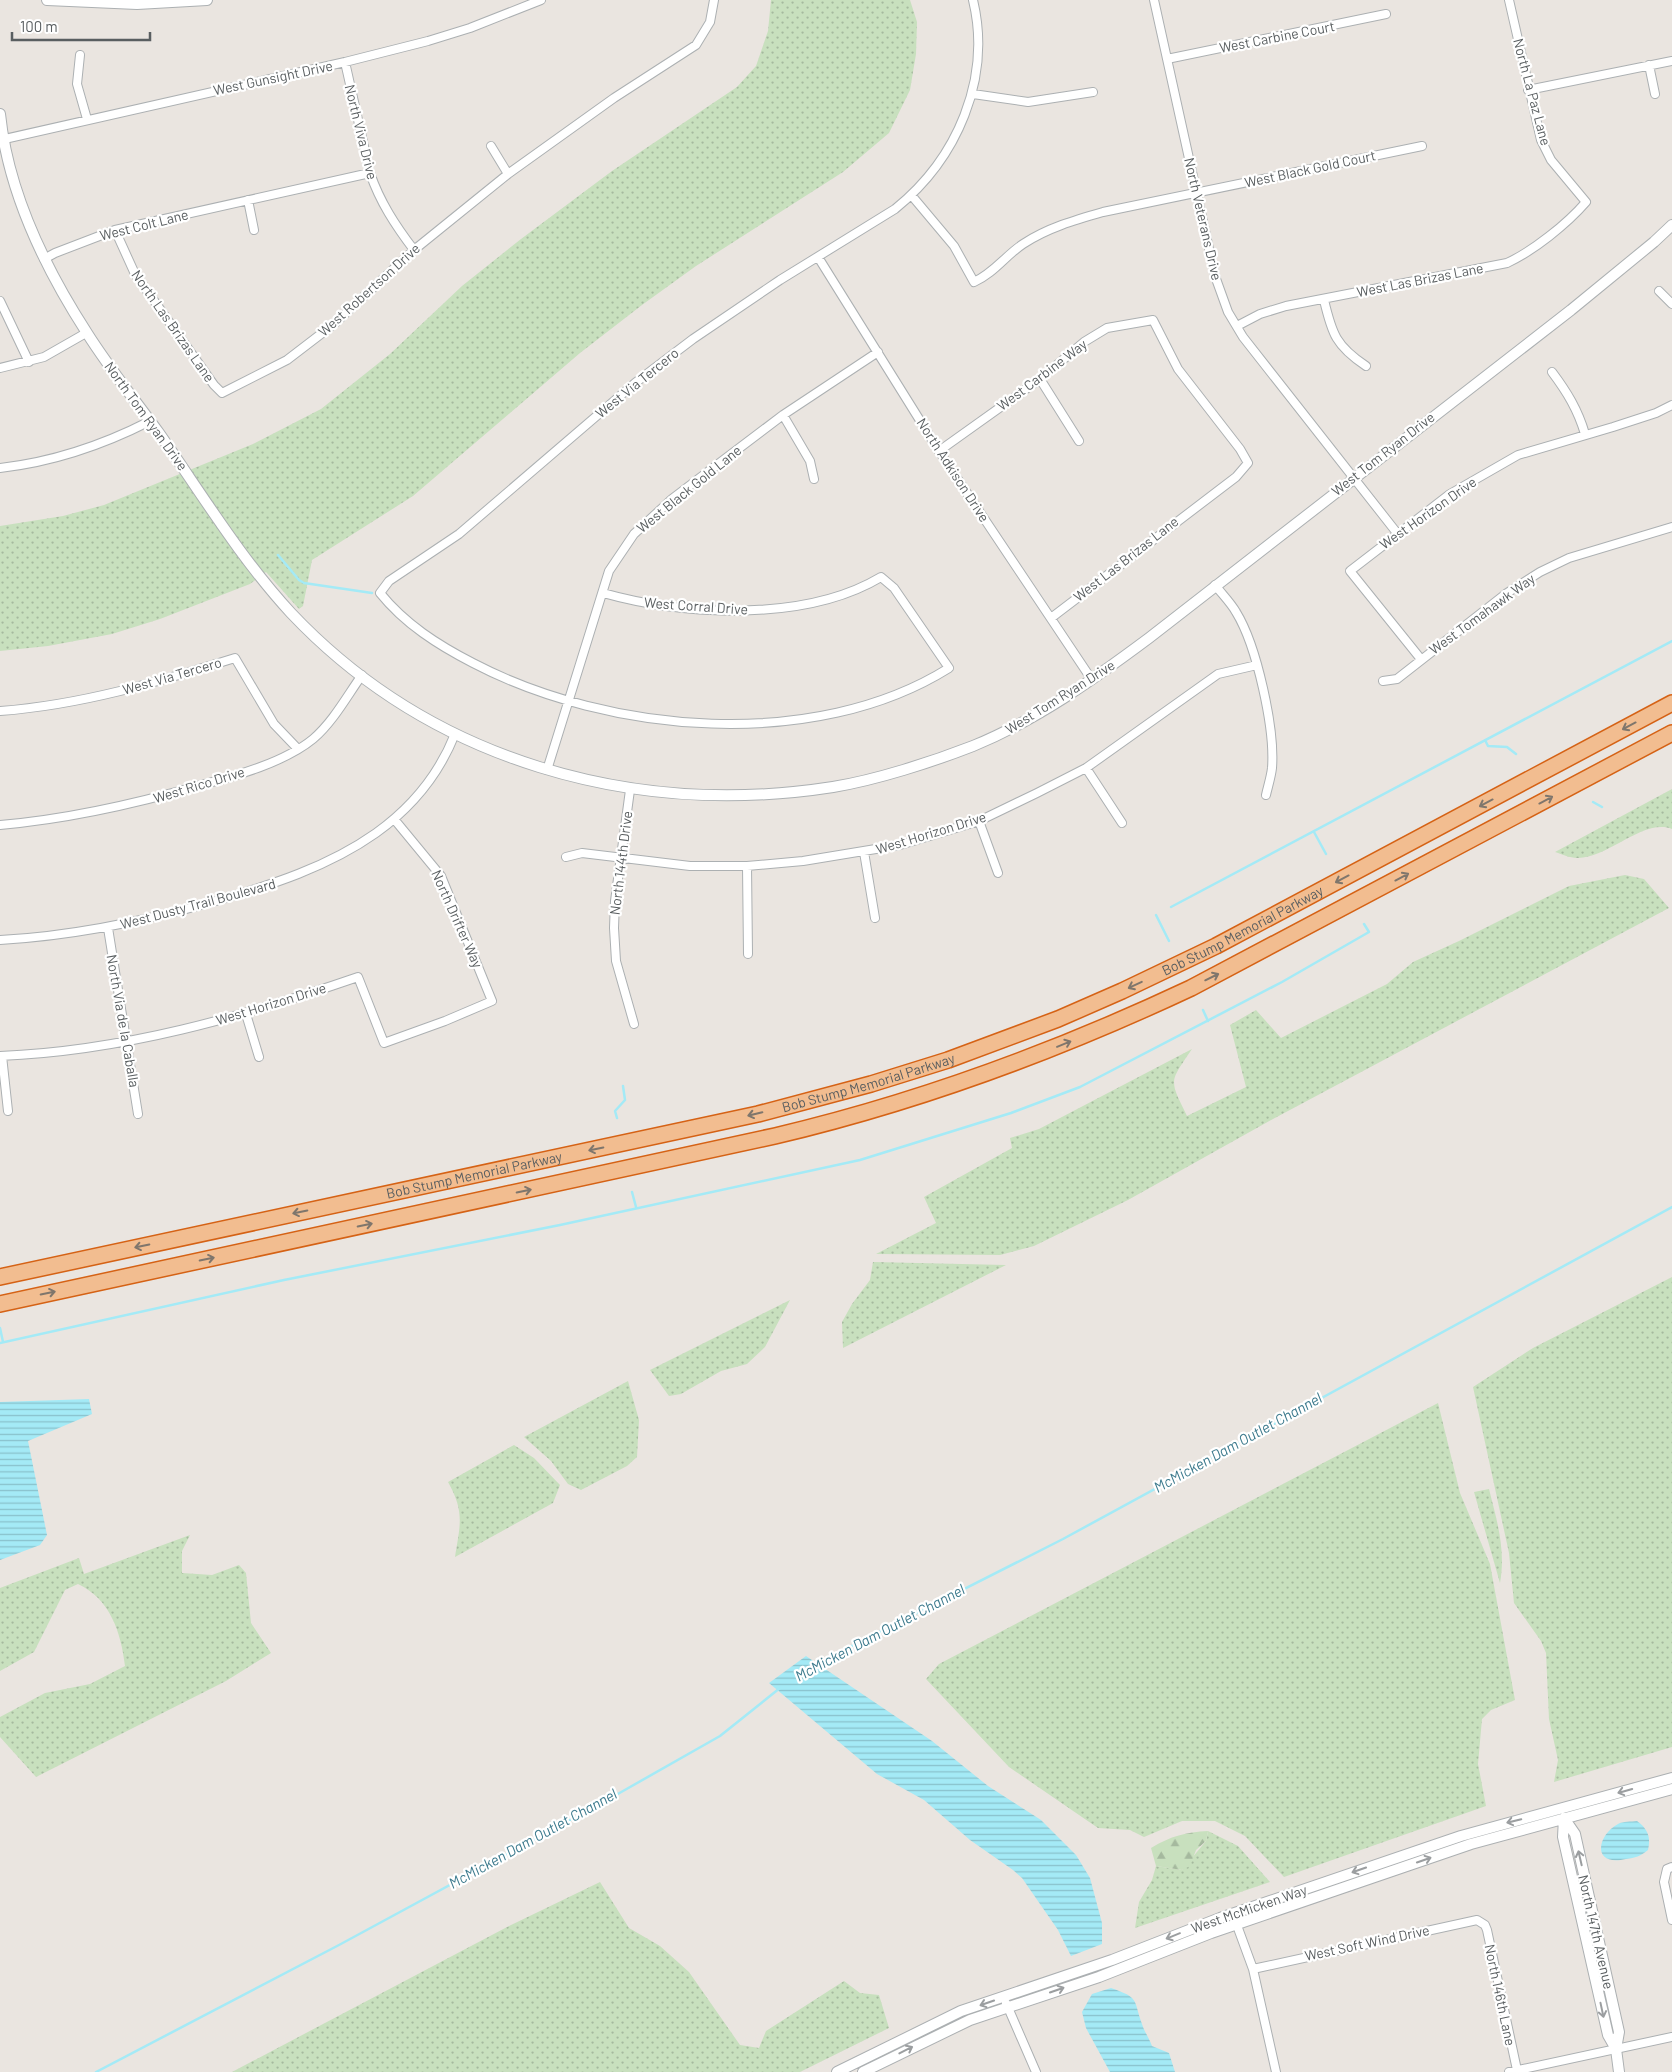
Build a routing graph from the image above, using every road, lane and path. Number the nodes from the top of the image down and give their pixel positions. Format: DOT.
graph roads {
  1 [pos="47,0"];
  2 [pos="207,0"];
  3 [pos="541,0"];
  4 [pos="714,0"];
  5 [pos="972,0"];
  6 [pos="1154,0"];
  7 [pos="1509,0"];
  8 [pos="1386,14"];
  9 [pos="80,55"];
  10 [pos="1167,59"];
  11 [pos="1672,61"];
  12 [pos="345,62"];
  13 [pos="1649,65"];
  14 [pos="1528,90"];
  15 [pos="1093,92"];
  16 [pos="973,94"];
  17 [pos="1655,94"];
  18 [pos="0,114"];
  19 [pos="86,119"];
  20 [pos="1,140"];
  21 [pos="491,146"];
  22 [pos="1422,146"];
  23 [pos="370,173"];
  24 [pos="508,174"];
  25 [pos="1197,193"];
  26 [pos="912,196"];
  27 [pos="248,200"];
  28 [pos="1586,202"];
  29 [pos="1672,225"];
  30 [pos="114,230"];
  31 [pos="254,230"];
  32 [pos="414,250"];
  33 [pos="818,257"];
  34 [pos="44,260"];
  35 [pos="1659,290"];
  36 [pos="0,300"];
  37 [pos="1324,300"];
  38 [pos="1672,304"];
  39 [pos="1237,326"];
  40 [pos="86,333"];
  41 [pos="878,352"];
  42 [pos="29,362"];
  43 [pos="1366,366"];
  44 [pos="0,368"];
  45 [pos="1552,372"];
  46 [pos="1040,379"];
  47 [pos="222,392"];
  48 [pos="1672,406"];
  49 [pos="783,415"];
  50 [pos="150,421"];
  51 [pos="1585,434"];
  52 [pos="1079,441"];
  53 [pos="938,450"];
  54 [pos="1248,463"];
  55 [pos="0,468"];
  56 [pos="1352,478"];
  57 [pos="814,480"];
  58 [pos="1672,527"];
  59 [pos="1397,533"];
  60 [pos="1214,585"];
  61 [pos="602,593"];
  62 [pos="1051,618"];
  63 [pos="1420,658"];
  64 [pos="1257,666"];
  65 [pos="362,675"];
  66 [pos="1092,680"];
  67 [pos="1383,680"];
  68 [pos="569,701"];
  69 [pos="1672,703"];
  70 [pos="0,711"];
  71 [pos="1672,733"];
  72 [pos="455,734"];
  73 [pos="297,748"];
  74 [pos="1086,768"];
  75 [pos="547,770"];
  76 [pos="630,790"];
  77 [pos="1266,794"];
  78 [pos="394,819"];
  79 [pos="979,821"];
  80 [pos="1122,823"];
  81 [pos="0,825"];
  82 [pos="864,852"];
  83 [pos="566,857"];
  84 [pos="622,858"];
  85 [pos="747,866"];
  86 [pos="998,873"];
  87 [pos="875,918"];
  88 [pos="108,928"];
  89 [pos="0,940"];
  90 [pos="748,954"];
  91 [pos="492,1001"];
  92 [pos="246,1014"];
  93 [pos="634,1024"];
  94 [pos="127,1041"];
  95 [pos="1,1056"];
  96 [pos="259,1057"];
  97 [pos="8,1111"];
  98 [pos="138,1114"];
  99 [pos="0,1277"];
  100 [pos="0,1304"];
  101 [pos="1672,1778"];
  102 [pos="1672,1788"];
  103 [pos="1562,1813"];
  104 [pos="1669,1868"];
  105 [pos="1235,1919"];
  106 [pos="1672,1920"];
  107 [pos="1481,1922"];
  108 [pos="1253,1969"];
  109 [pos="1004,1997"];
  110 [pos="1007,2008"];
  111 [pos="1672,2037"];
  112 [pos="1616,2049"];
  113 [pos="1513,2071"];
  114 [pos="837,2072"];
  115 [pos="863,2072"];
  116 [pos="1036,2072"];
  117 [pos="1276,2072"];
  118 [pos="1619,2072"];
  1 -- 2 [label="street"];
  3 -- 12 [label="street, West Gunsight Drive"];
  4 -- 24 [label="street, West Robertson Drive"];
  5 -- 16 [label="street, West Via Tercero"];
  6 -- 10 [label="street, North Veterans Drive"];
  7 -- 14 [label="street, North La Paz Lane"];
  8 -- 10 [label="street, West Carbine Court"];
  9 -- 19 [label="street"];
  10 -- 25 [label="street, North Veterans Drive"];
  11 -- 13 [label="street"];
  12 -- 19 [label="street, West Gunsight Drive"];
  12 -- 23 [label="street, North Viva Drive"];
  13 -- 14 [label="street"];
  13 -- 17 [label="street"];
  14 -- 28 [label="street, North La Paz Lane"];
  15 -- 16 [label="street"];
  16 -- 26 [label="street, West Via Tercero"];
  18 -- 20 [label="street, North Tom Ryan Drive"];
  19 -- 20 [label="street, West Gunsight Drive"];
  20 -- 34 [label="street, North Tom Ryan Drive"];
  21 -- 24 [label="street"];
  22 -- 25 [label="street, West Black Gold Court"];
  23 -- 27 [label="street, West Colt Lane"];
  23 -- 32 [label="street, North Viva Drive"];
  24 -- 32 [label="street, West Robertson Drive"];
  25 -- 26 [label="street"];
  25 -- 39 [label="street, North Veterans Drive"];
  26 -- 33 [label="street, West Via Tercero"];
  27 -- 30 [label="street, West Colt Lane"];
  27 -- 31 [label="street"];
  28 -- 37 [label="street, West Las Brizas Lane"];
  29 -- 56 [label="street, West Tom Ryan Drive"];
  30 -- 34 [label="street, West Colt Lane"];
  30 -- 47 [label="street, North Las Brizas Lane"];
  32 -- 47 [label="street, West Robertson Drive"];
  33 -- 41 [label="street, North Adkison Drive"];
  33 -- 68 [label="street, West Via Tercero"];
  34 -- 40 [label="street, North Tom Ryan Drive"];
  35 -- 38 [label="street"];
  36 -- 42 [label="street"];
  37 -- 39 [label="street, West Las Brizas Lane"];
  37 -- 43 [label="street"];
  39 -- 56 [label="street, North Veterans Drive"];
  40 -- 42 [label="street"];
  40 -- 50 [label="street, North Tom Ryan Drive"];
  41 -- 49 [label="street, West Black Gold Lane"];
  41 -- 53 [label="street, North Adkison Drive"];
  42 -- 44 [label="street"];
  45 -- 51 [label="street"];
  46 -- 52 [label="street"];
  46 -- 53 [label="street, West Carbine Way"];
  46 -- 54 [label="street, West Carbine Way"];
  48 -- 51 [label="street, West Horizon Drive"];
  49 -- 57 [label="street"];
  49 -- 61 [label="street, West Black Gold Lane"];
  50 -- 55 [label="street"];
  50 -- 65 [label="street, North Tom Ryan Drive"];
  51 -- 59 [label="street, West Horizon Drive"];
  53 -- 62 [label="street, North Adkison Drive"];
  54 -- 62 [label="street, West Las Brizas Lane"];
  56 -- 59 [label="street, North Veterans Drive"];
  56 -- 60 [label="street, West Tom Ryan Drive"];
  58 -- 63 [label="street, West Tomahawk Way"];
  59 -- 63 [label="street, West Horizon Drive"];
  60 -- 64 [label="street"];
  60 -- 66 [label="street, West Tom Ryan Drive"];
  61 -- 68 [label="street, West Black Gold Lane"];
  61 -- 68 [label="street, West Corral Drive"];
  62 -- 66 [label="street, North Adkison Drive"];
  63 -- 67 [label="street, West Tomahawk Way"];
  64 -- 74 [label="street, West Horizon Drive"];
  64 -- 77 [label="street"];
  65 -- 72 [label="street, West Tom Ryan Drive"];
  65 -- 73 [label="street, West Rico Drive"];
  66 -- 76 [label="street, West Tom Ryan Drive"];
  68 -- 75 [label="street, West Black Gold Lane"];
  69 -- 99 [label="highway, Bob Stump Memorial Parkway, one-way"];
  70 -- 73 [label="street, West Via Tercero"];
  100 -- 71 [label="highway, Bob Stump Memorial Parkway, one-way"];
  72 -- 75 [label="street, West Tom Ryan Drive"];
  72 -- 78 [label="street, West Dusty Trail Boulevard"];
  73 -- 81 [label="street, West Rico Drive"];
  74 -- 79 [label="street, West Horizon Drive"];
  74 -- 80 [label="street"];
  75 -- 76 [label="street, West Tom Ryan Drive"];
  76 -- 84 [label="street, North 144th Drive"];
  78 -- 88 [label="street, West Dusty Trail Boulevard"];
  78 -- 91 [label="street, North Drifter Way"];
  79 -- 82 [label="street, West Horizon Drive"];
  79 -- 86 [label="street"];
  82 -- 85 [label="street, West Horizon Drive"];
  82 -- 87 [label="street"];
  83 -- 84 [label="street, West Horizon Drive"];
  84 -- 85 [label="street, West Horizon Drive"];
  84 -- 93 [label="street, North 144th Drive"];
  85 -- 90 [label="street"];
  88 -- 89 [label="street, West Dusty Trail Boulevard"];
  88 -- 94 [label="street, North Via de la Caballa"];
  91 -- 92 [label="street, West Horizon Drive"];
  92 -- 94 [label="street, West Horizon Drive"];
  92 -- 96 [label="street"];
  94 -- 95 [label="street, West Horizon Drive"];
  94 -- 98 [label="street, North Via de la Caballa"];
  95 -- 97 [label="street"];
  101 -- 103 [label="street, West McMicken Way, one-way"];
  102 -- 103 [label="street, West McMicken Way"];
  103 -- 105 [label="street, West McMicken Way"];
  103 -- 112 [label="street, North 147th Avenue"];
  104 -- 106 [label="street"];
  105 -- 108 [label="street"];
  105 -- 109 [label="street, West McMicken Way, one-way"];
  110 -- 105 [label="street, West McMicken Way, one-way"];
  107 -- 108 [label="street, West Soft Wind Drive"];
  107 -- 113 [label="street, North 146th Lane"];
  108 -- 117 [label="street"];
  109 -- 110 [label="street"];
  109 -- 114 [label="street, West McMicken Way, one-way"];
  115 -- 110 [label="street, West McMicken Way, one-way"];
  110 -- 116 [label="street"];
  111 -- 112 [label="street"];
  112 -- 113 [label="street"];
  112 -- 118 [label="street, North 147th Avenue"];
}
